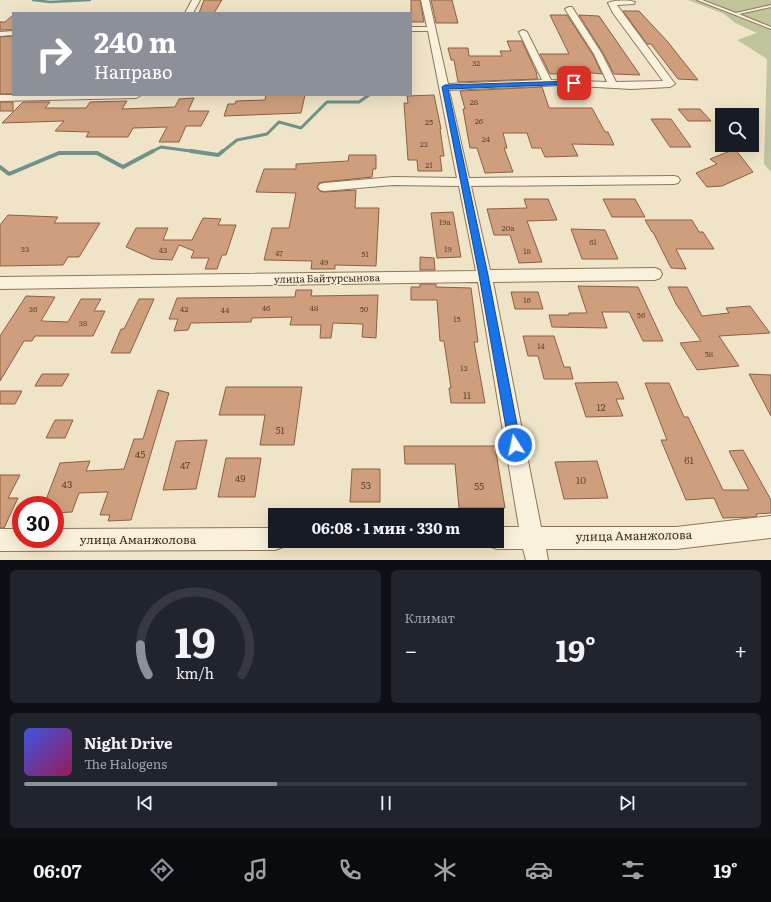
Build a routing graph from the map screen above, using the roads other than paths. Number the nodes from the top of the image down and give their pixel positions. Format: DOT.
graph roads {
  1 [pos="196,0"];
  2 [pos="425,0"];
  3 [pos="699,0"];
  4 [pos="630,2"];
  5 [pos="771,6"];
  6 [pos="569,9"];
  7 [pos="190,11"];
  8 [pos="736,14"];
  9 [pos="771,28"];
  10 [pos="412,29"];
  11 [pos="431,29"];
  12 [pos="523,32"];
  13 [pos="12,33"];
  14 [pos="0,34"];
  15 [pos="548,83"];
  16 [pos="613,85"];
  17 [pos="445,87"];
  18 [pos="91,96"];
  19 [pos="0,98"];
  20 [pos="674,180"];
  21 [pos="464,182"];
  22 [pos="324,187"];
  23 [pos="655,274"];
  24 [pos="484,275"];
  25 [pos="3,287"];
  26 [pos="771,527"];
  27 [pos="504,538"];
  28 [pos="532,538"];
  29 [pos="268,539"];
  30 [pos="0,540"];
  31 [pos="538,560"];
  1 -- 7 [label="street"];
  2 -- 11 [label="street"];
  3 -- 8 [label="lane"];
  4 -- 16 [label="street"];
  5 -- 8 [label="lane"];
  6 -- 16 [label="street"];
  8 -- 9 [label="lane"];
  10 -- 11 [label="street"];
  11 -- 17 [label="street"];
  12 -- 15 [label="street"];
  13 -- 14 [label="street"];
  15 -- 16 [label="street"];
  15 -- 17 [label="street"];
  17 -- 21 [label="street"];
  18 -- 19 [label="street"];
  20 -- 21 [label="street"];
  21 -- 22 [label="street"];
  21 -- 24 [label="street"];
  23 -- 24 [label="street, улица Байтурсынова"];
  24 -- 25 [label="street, улица Байтурсынова"];
  24 -- 28 [label="street"];
  26 -- 28 [label="street, улица Аманжолова"];
  27 -- 28 [label="street, улица Аманжолова"];
  28 -- 31 [label="street"];
  29 -- 30 [label="street, улица Аманжолова"];
}
